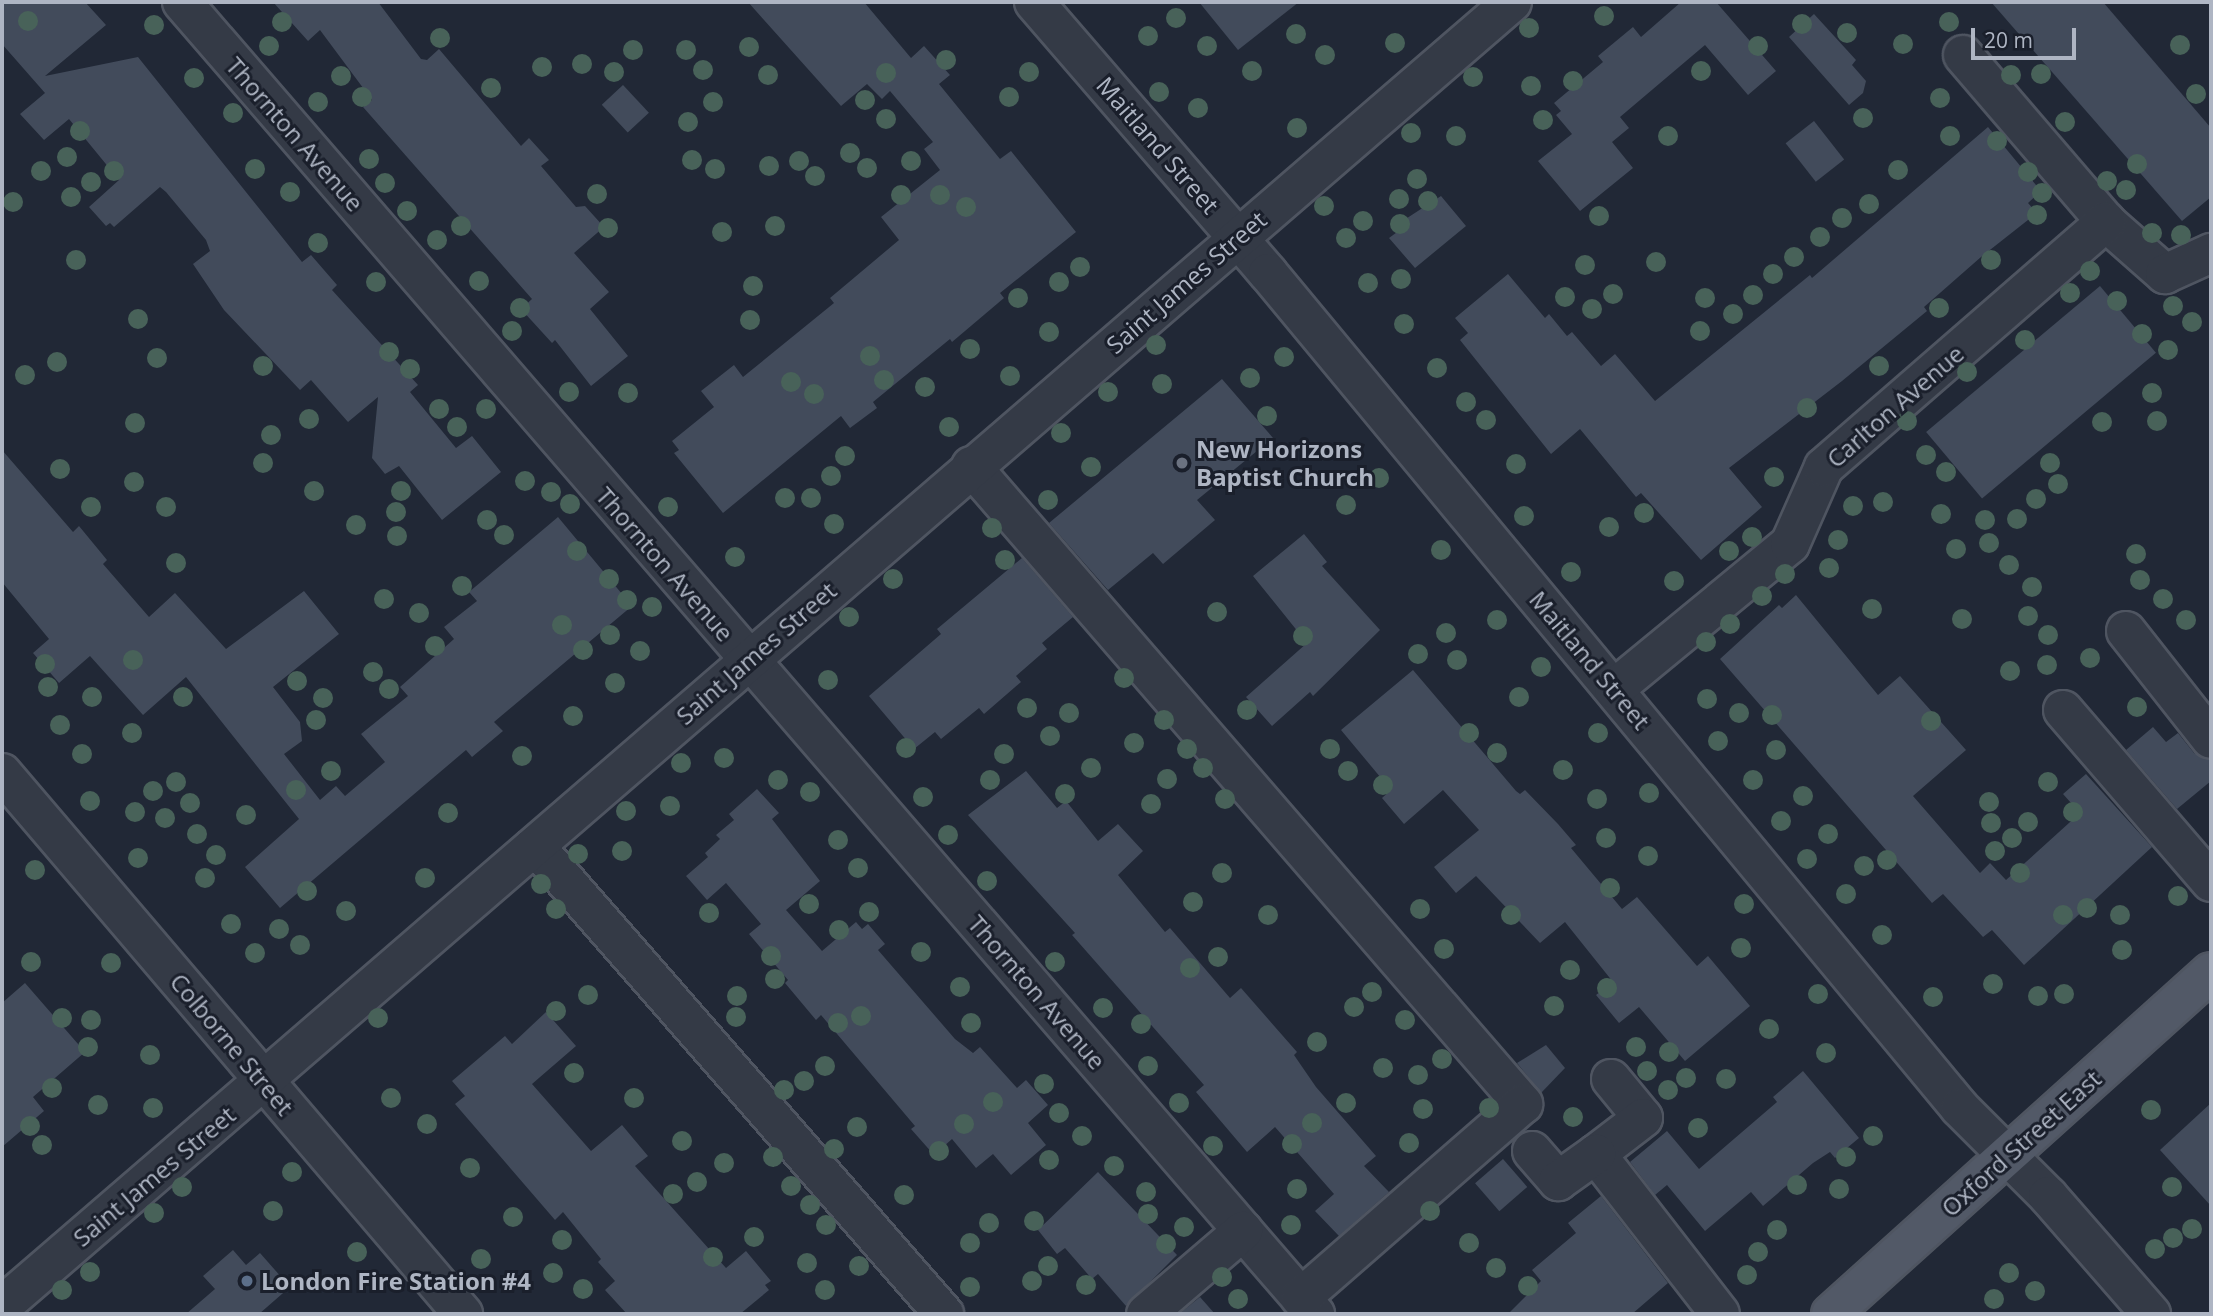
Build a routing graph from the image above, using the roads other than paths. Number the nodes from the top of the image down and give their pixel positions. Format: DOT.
graph roads {
  1 [pos="182,2"];
  2 [pos="1034,2"];
  3 [pos="1512,2"];
  4 [pos="1963,55"];
  5 [pos="2106,222"];
  6 [pos="1238,237"];
  7 [pos="2211,253"];
  8 [pos="971,466"];
  9 [pos="2126,631"];
  10 [pos="748,660"];
  11 [pos="1614,689"];
  12 [pos="2063,710"];
  13 [pos="2211,739"];
  14 [pos="2,773"];
  15 [pos="535,846"];
  16 [pos="2211,882"];
  17 [pos="2211,973"];
  18 [pos="1611,1079"];
  19 [pos="264,1082"];
  20 [pos="1532,1151"];
  21 [pos="1596,1154"];
  22 [pos="2007,1155"];
  23 [pos="1243,1231"];
  24 [pos="2,1306"];
  25 [pos="1308,1306"];
  26 [pos="463,1314"];
  27 [pos="944,1314"];
  28 [pos="1146,1314"];
  29 [pos="1720,1314"];
  30 [pos="1831,1314"];
  31 [pos="2151,1314"];
  1 -- 10 [label="street, Thornton Avenue"];
  2 -- 6 [label="street, Maitland Street"];
  3 -- 6 [label="street, Saint James Street"];
  4 -- 5 [label="street"];
  5 -- 7 [label="street"];
  5 -- 11 [label="street, Carlton Avenue"];
  6 -- 8 [label="street, Saint James Street"];
  6 -- 11 [label="street, Maitland Street"];
  8 -- 10 [label="street, Saint James Street"];
  8 -- 25 [label="street"];
  9 -- 13 [label="street"];
  10 -- 15 [label="street, Saint James Street"];
  10 -- 23 [label="street, Thornton Avenue"];
  11 -- 22 [label="street, Maitland Street"];
  12 -- 16 [label="street"];
  14 -- 19 [label="street, Colborne Street"];
  15 -- 19 [label="street, Saint James Street"];
  15 -- 27 [label="street"];
  17 -- 22 [label="main road, Oxford Street East"];
  18 -- 21 [label="street"];
  19 -- 24 [label="street, Saint James Street"];
  19 -- 26 [label="street, Colborne Street"];
  20 -- 21 [label="street"];
  21 -- 29 [label="street"];
  22 -- 30 [label="main road, Oxford Street East"];
  22 -- 31 [label="street, Maitland Street"];
  23 -- 25 [label="street, Thornton Avenue"];
  23 -- 28 [label="street"];
}
